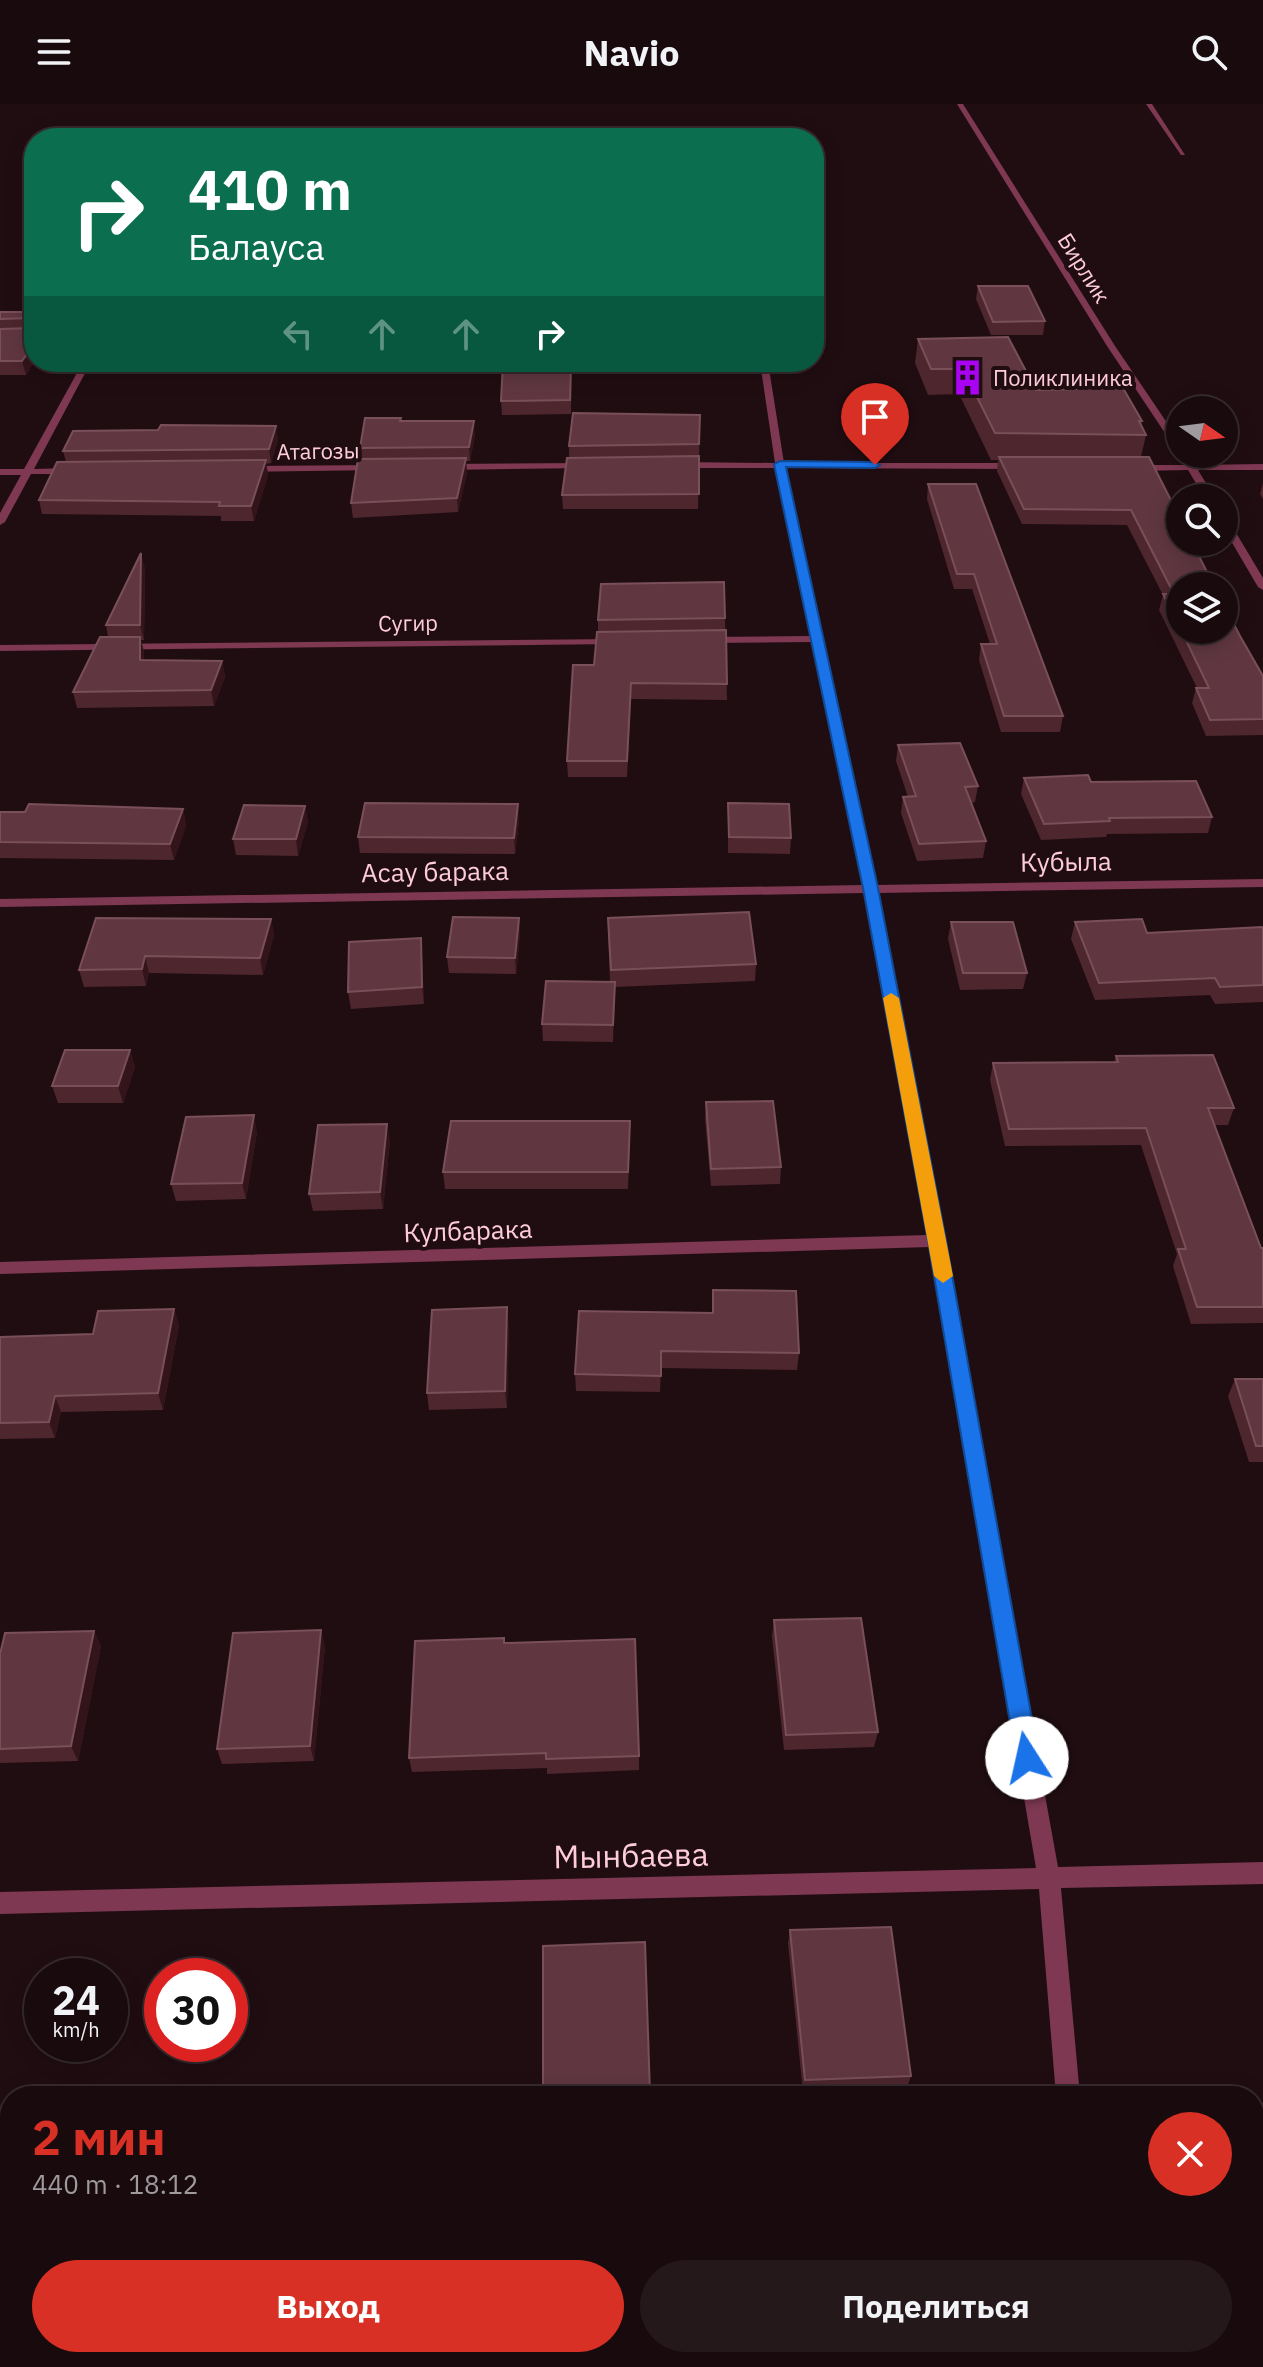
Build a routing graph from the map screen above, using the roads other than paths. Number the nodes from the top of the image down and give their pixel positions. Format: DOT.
graph roads {
  1 [pos="960,104"];
  2 [pos="1149,104"];
  3 [pos="1183,154"];
  4 [pos="82,372"];
  5 [pos="766,372"];
  6 [pos="1166,428"];
  7 [pos="780,464"];
  8 [pos="670,465"];
  9 [pos="592,466"];
  10 [pos="1034,466"];
  11 [pos="435,467"];
  12 [pos="1129,467"];
  13 [pos="1238,467"];
  14 [pos="1263,467"];
  15 [pos="388,468"];
  16 [pos="1166,468"];
  17 [pos="1193,468"];
  18 [pos="231,469"];
  19 [pos="90,471"];
  20 [pos="0,472"];
  21 [pos="27,472"];
  22 [pos="1202,484"];
  23 [pos="0,522"];
  24 [pos="1238,545"];
  25 [pos="1263,587"];
  26 [pos="817,639"];
  27 [pos="691,640"];
  28 [pos="629,641"];
  29 [pos="0,648"];
  30 [pos="1263,883"];
  31 [pos="870,888"];
  32 [pos="0,903"];
  33 [pos="937,1241"];
  34 [pos="0,1268"];
  35 [pos="1263,1873"];
  36 [pos="1049,1880"];
  37 [pos="0,1903"];
  38 [pos="1067,2086"];
  1 -- 6 [label="street, Бирлик"];
  2 -- 3 [label="street"];
  4 -- 21 [label="street"];
  5 -- 7 [label="street"];
  7 -- 8 [label="street"];
  7 -- 10 [label="street"];
  7 -- 26 [label="street"];
  9 -- 11 [label="street"];
  12 -- 16 [label="street"];
  13 -- 14 [label="street"];
  15 -- 18 [label="street, Атагозы"];
  17 -- 22 [label="street, Бирлик"];
  19 -- 21 [label="street"];
  20 -- 21 [label="street"];
  21 -- 23 [label="street"];
  24 -- 25 [label="street"];
  26 -- 27 [label="street"];
  26 -- 31 [label="street"];
  28 -- 29 [label="street, Сугир"];
  30 -- 31 [label="street, Кубыла"];
  31 -- 32 [label="street, Асау барака"];
  31 -- 33 [label="street"];
  33 -- 34 [label="street, Кулбарака"];
  33 -- 36 [label="street"];
  35 -- 36 [label="street, Мынбаева"];
  36 -- 37 [label="street, Мынбаева"];
  36 -- 38 [label="street"];
}
